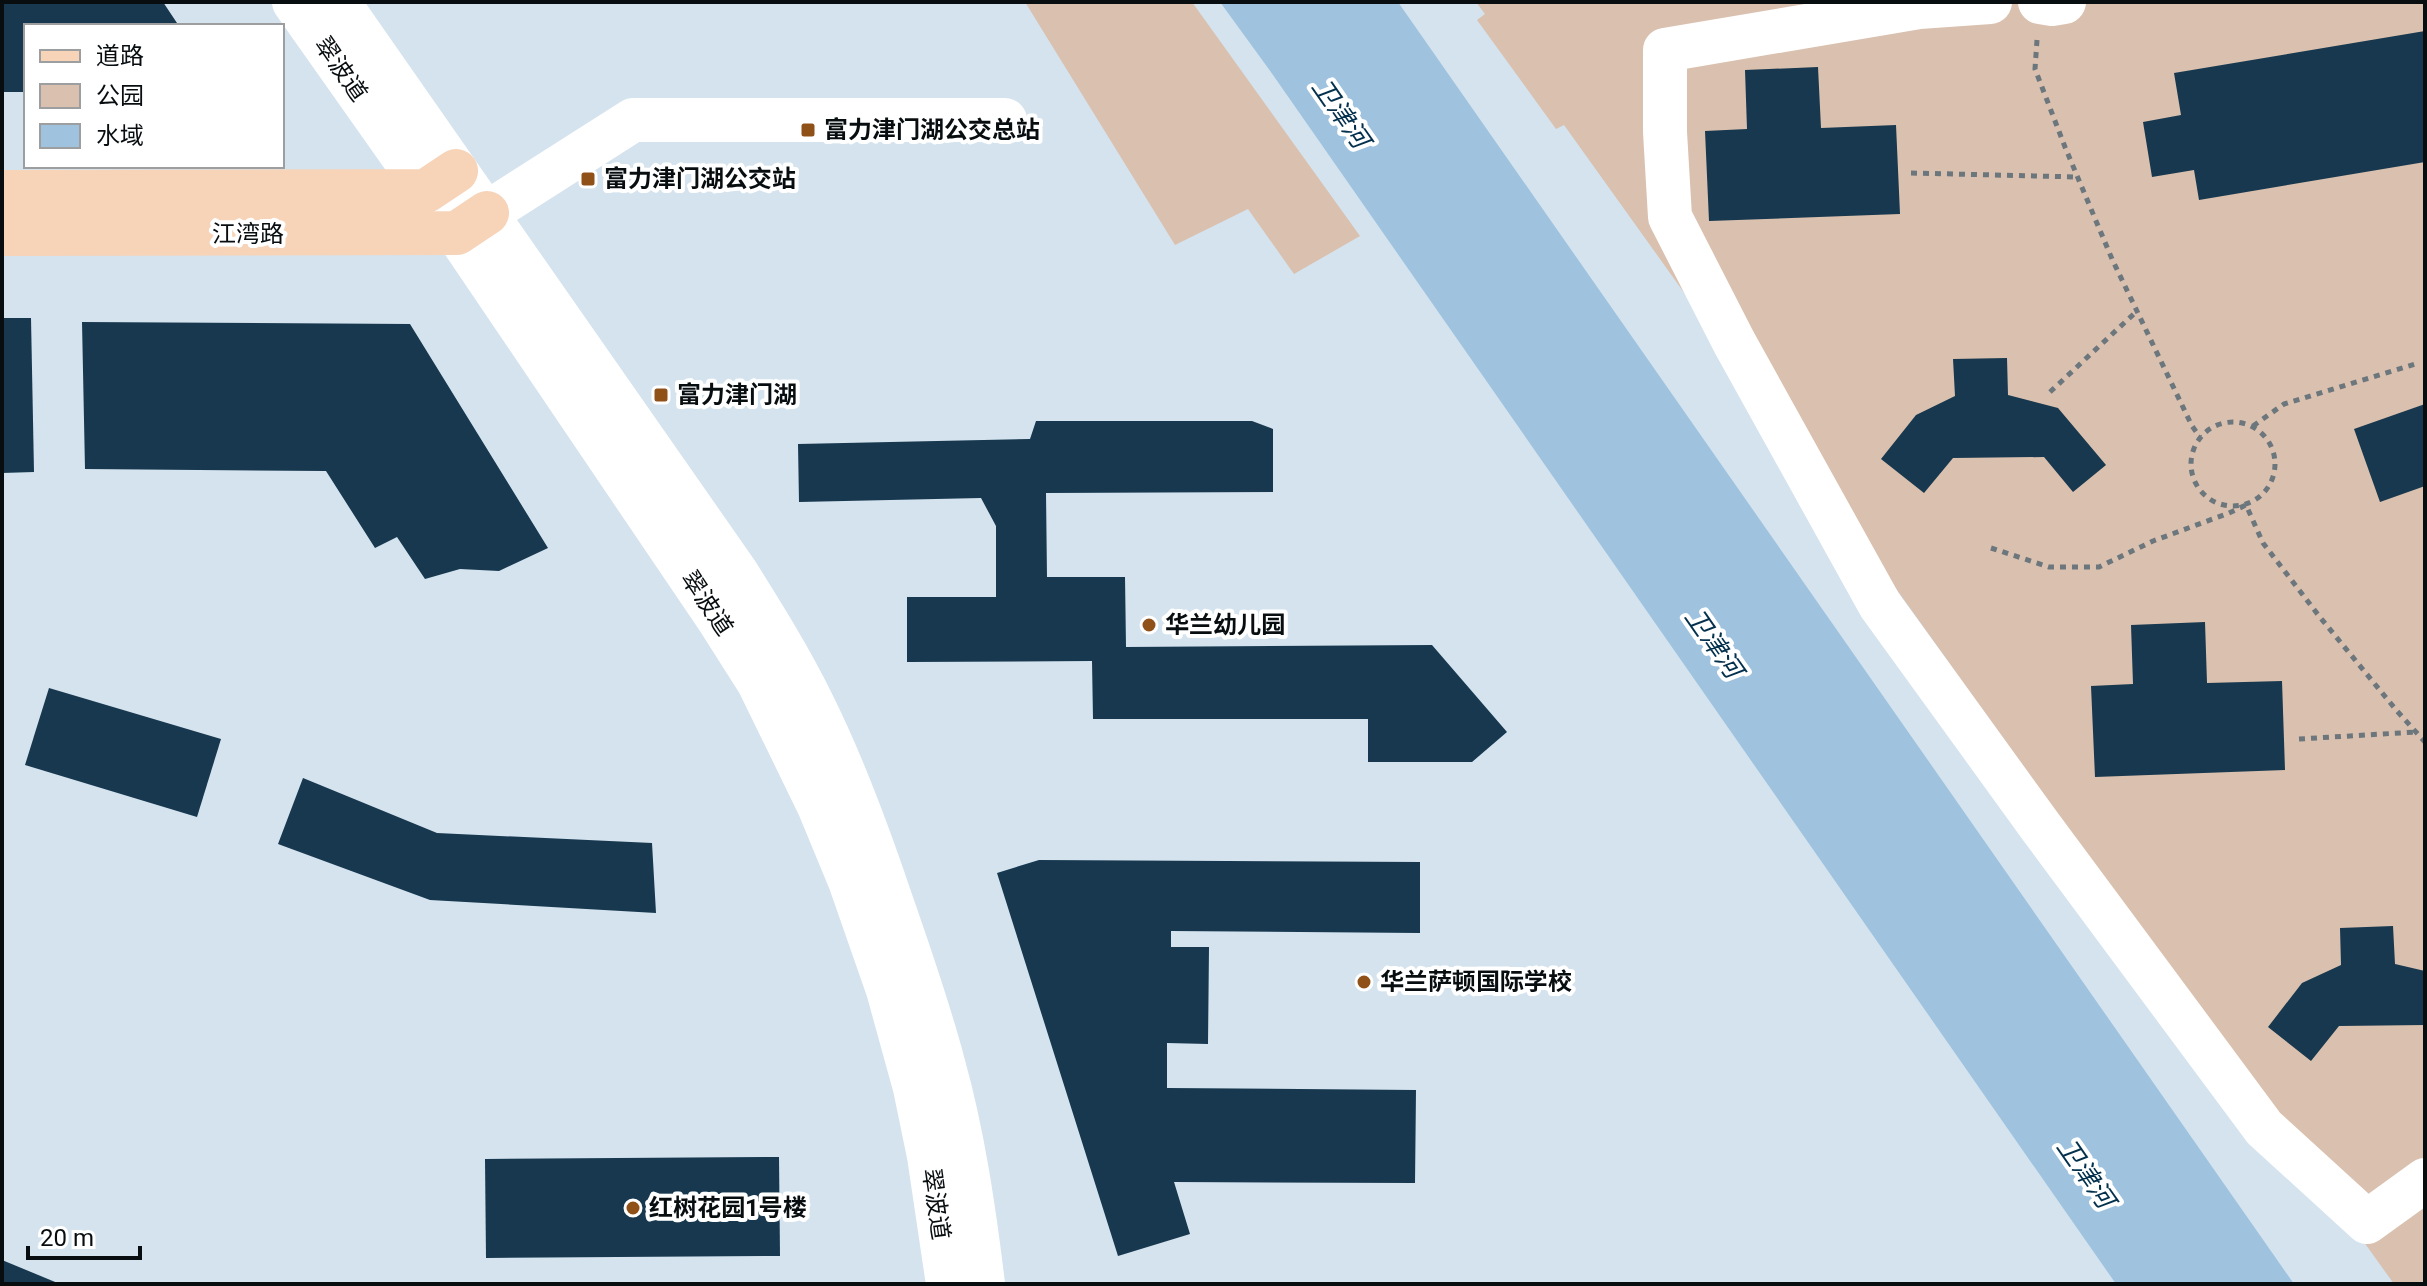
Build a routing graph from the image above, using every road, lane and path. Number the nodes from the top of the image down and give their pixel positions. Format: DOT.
graph roads {
  1 [pos="294,2"];
  2 [pos="338,2"];
  3 [pos="1990,2"];
  4 [pos="2041,2"];
  5 [pos="2064,2"];
  6 [pos="1005,120"];
  7 [pos="1911,173"];
  8 [pos="2078,177"];
  9 [pos="441,181"];
  10 [pos="2,192"];
  11 [pos="472,223"];
  12 [pos="2,234"];
  13 [pos="2137,311"];
  14 [pos="2419,363"];
  15 [pos="2050,392"];
  16 [pos="2253,426"];
  17 [pos="2200,437"];
  18 [pos="2246,505"];
  19 [pos="1991,548"];
  20 [pos="2417,732"];
  21 [pos="2299,739"];
  22 [pos="2425,742"];
  23 [pos="2425,1180"];
  24 [pos="948,1284"];
  25 [pos="983,1284"];
  1 -- 9 [label="street, 翠波道"];
  2 -- 9 [label="street, 翠波道"];
  3 -- 23 [label="street"];
  4 -- 5 [label="street"];
  4 -- 8 [label="path"];
  6 -- 11 [label="street"];
  7 -- 8 [label="path"];
  8 -- 13 [label="path"];
  9 -- 10 [label="main road, 江湾路"];
  9 -- 11 [label="street, 翠波道"];
  11 -- 12 [label="main road, 江湾路"];
  11 -- 24 [label="street, 翠波道"];
  11 -- 25 [label="street, 翠波道"];
  13 -- 15 [label="path"];
  13 -- 17 [label="path"];
  14 -- 16 [label="path"];
  16 -- 17 [label="path"];
  16 -- 18 [label="path"];
  17 -- 18 [label="path"];
  18 -- 19 [label="path"];
  18 -- 20 [label="path"];
  20 -- 21 [label="path"];
  20 -- 22 [label="path"];
}
